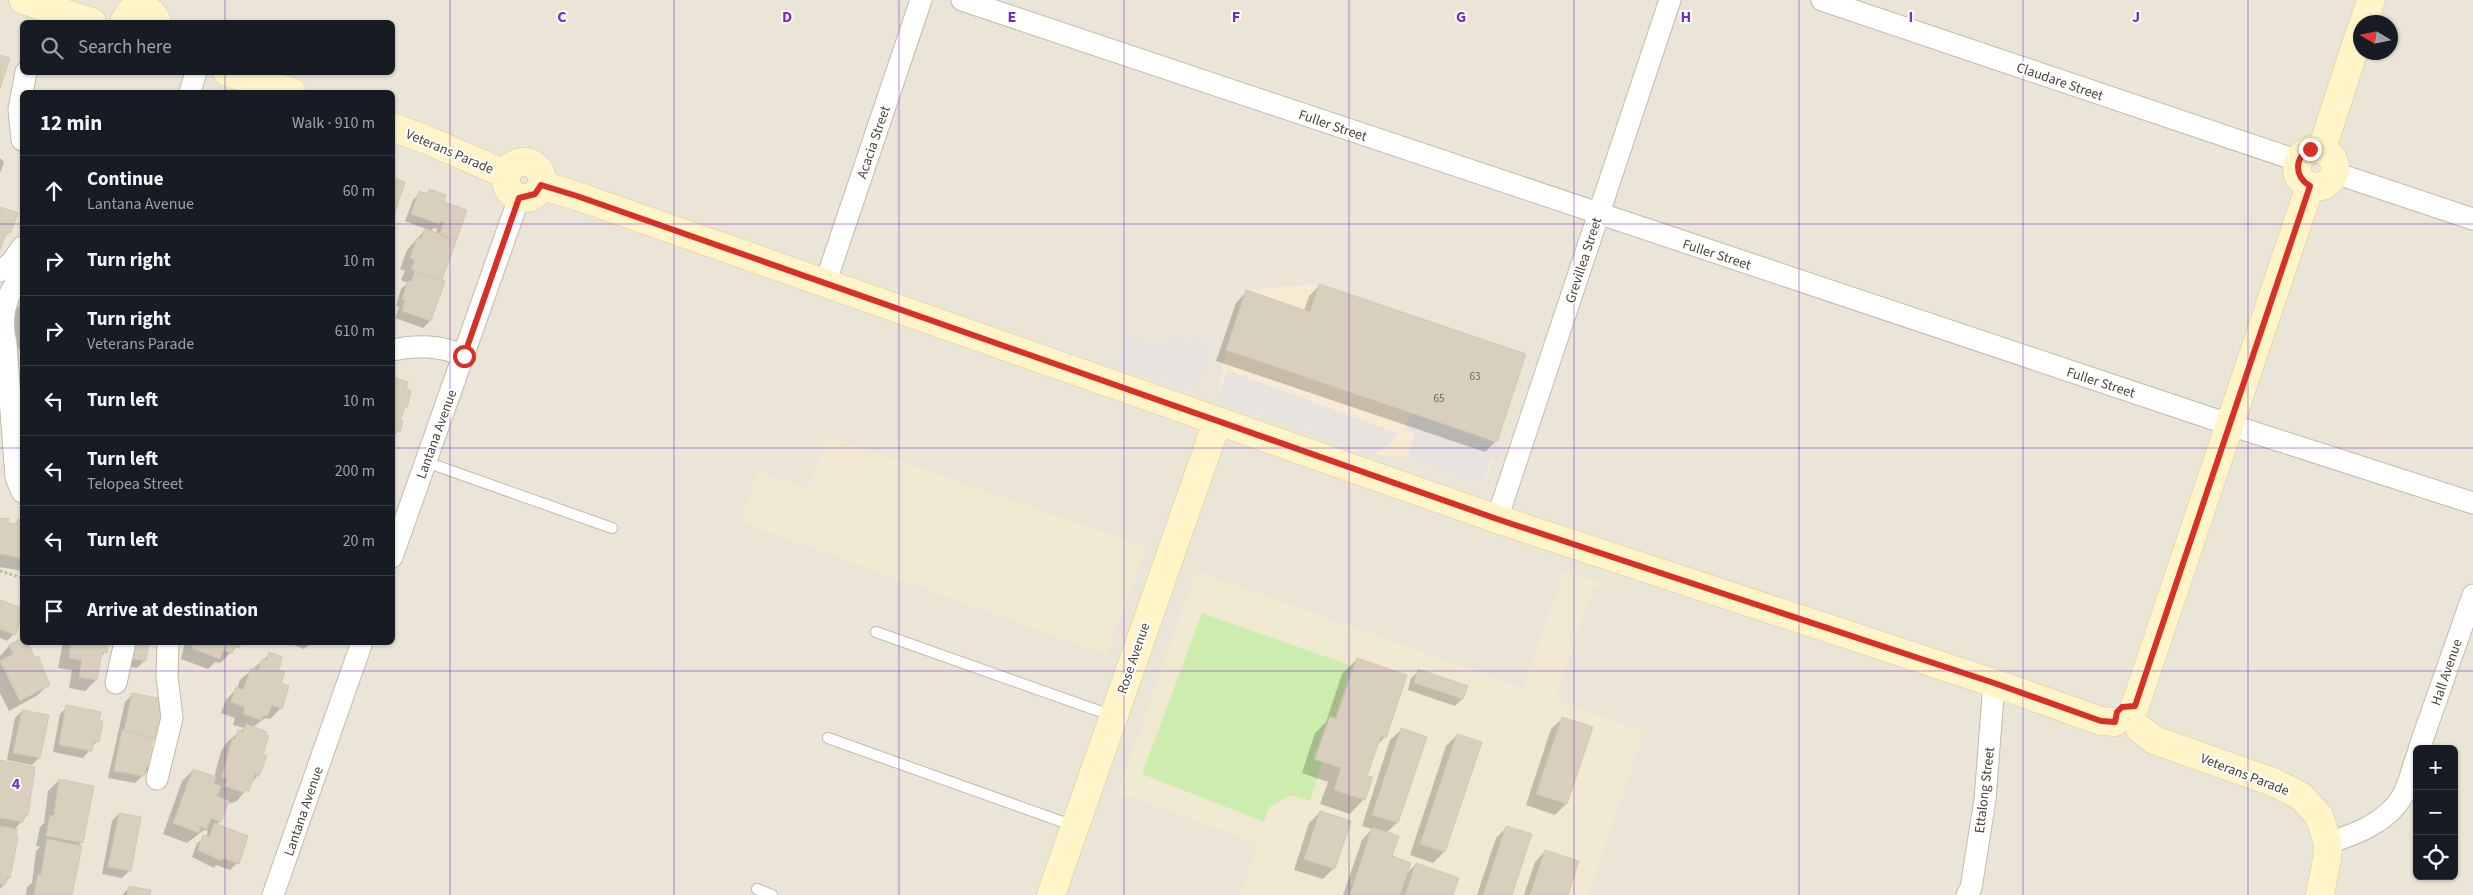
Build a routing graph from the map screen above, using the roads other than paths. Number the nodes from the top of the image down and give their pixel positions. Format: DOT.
graph roads {
  1 [pos="23,0"];
  2 [pos="921,0"];
  3 [pos="962,0"];
  4 [pos="1670,0"];
  5 [pos="1822,0"];
  6 [pos="2371,0"];
  7 [pos="2366,15"];
  8 [pos="47,16"];
  9 [pos="77,20"];
  10 [pos="2353,49"];
  11 [pos="25,75"];
  12 [pos="195,75"];
  13 [pos="237,75"];
  14 [pos="23,90"];
  15 [pos="191,90"];
  16 [pos="286,90"];
  17 [pos="20,104"];
  18 [pos="20,119"];
  19 [pos="395,128"];
  20 [pos="2310,155"];
  21 [pos="2335,174"];
  22 [pos="522,186"];
  23 [pos="2310,186"];
  24 [pos="1598,214"];
  25 [pos="2473,219"];
  26 [pos="20,250"];
  27 [pos="0,273"];
  28 [pos="20,279"];
  29 [pos="825,284"];
  30 [pos="6,302"];
  31 [pos="10,345"];
  32 [pos="395,350"];
  33 [pos="464,356"];
  34 [pos="1217,422"];
  35 [pos="2231,425"];
  36 [pos="18,441"];
  37 [pos="426,462"];
  38 [pos="20,487"];
  39 [pos="2473,503"];
  40 [pos="1497,519"];
  41 [pos="612,528"];
  42 [pos="395,549"];
  43 [pos="2473,595"];
  44 [pos="876,632"];
  45 [pos="124,645"];
  46 [pos="168,645"];
  47 [pos="361,645"];
  48 [pos="116,683"];
  49 [pos="1994,683"];
  50 [pos="1113,716"];
  51 [pos="2130,719"];
  52 [pos="828,738"];
  53 [pos="2420,745"];
  54 [pos="2413,767"];
  55 [pos="157,779"];
  56 [pos="1075,827"];
  57 [pos="2328,843"];
  58 [pos="757,890"];
  59 [pos="273,895"];
  60 [pos="772,895"];
  61 [pos="1051,895"];
  62 [pos="1966,895"];
  63 [pos="2320,895"];
  1 -- 8 [label="street"];
  2 -- 29 [label="street, Acacia Street"];
  3 -- 24 [label="street, Fuller Street"];
  4 -- 24 [label="street, Grevillea Street"];
  5 -- 20 [label="street, Claudare Street"];
  6 -- 7 [label="street"];
  8 -- 9 [label="street"];
  10 -- 20 [label="street"];
  11 -- 14 [label="street"];
  12 -- 15 [label="street"];
  13 -- 16 [label="street"];
  17 -- 18 [label="street"];
  19 -- 22 [label="street, Veterans Parade"];
  20 -- 21 [label="street"];
  20 -- 23 [label="street"];
  21 -- 23 [label="street"];
  21 -- 25 [label="street"];
  22 -- 29 [label="street, Veterans Parade"];
  22 -- 33 [label="street, Lantana Avenue"];
  23 -- 35 [label="street"];
  24 -- 35 [label="street, Fuller Street"];
  24 -- 40 [label="street, Grevillea Street"];
  26 -- 27 [label="street"];
  27 -- 30 [label="street"];
  28 -- 30 [label="street"];
  29 -- 34 [label="street, Veterans Parade"];
  30 -- 31 [label="street"];
  31 -- 36 [label="street"];
  32 -- 33 [label="street"];
  33 -- 37 [label="street, Lantana Avenue"];
  34 -- 40 [label="street, Veterans Parade"];
  34 -- 50 [label="street, Rose Avenue"];
  35 -- 39 [label="street, Fuller Street"];
  35 -- 51 [label="street"];
  36 -- 38 [label="street"];
  37 -- 41 [label="lane"];
  37 -- 42 [label="street, Lantana Avenue"];
  40 -- 49 [label="street, Veterans Parade"];
  43 -- 53 [label="street, Hall Avenue"];
  44 -- 50 [label="lane"];
  45 -- 48 [label="street"];
  46 -- 55 [label="street"];
  47 -- 59 [label="street, Lantana Avenue"];
  49 -- 51 [label="street, Veterans Parade"];
  49 -- 62 [label="street, Ettalong Street"];
  50 -- 56 [label="street, Rose Avenue"];
  51 -- 57 [label="street, Veterans Parade"];
  52 -- 56 [label="lane"];
  54 -- 57 [label="street"];
  56 -- 61 [label="street, Rose Avenue"];
  57 -- 63 [label="street"];
  58 -- 60 [label="lane"];
}
